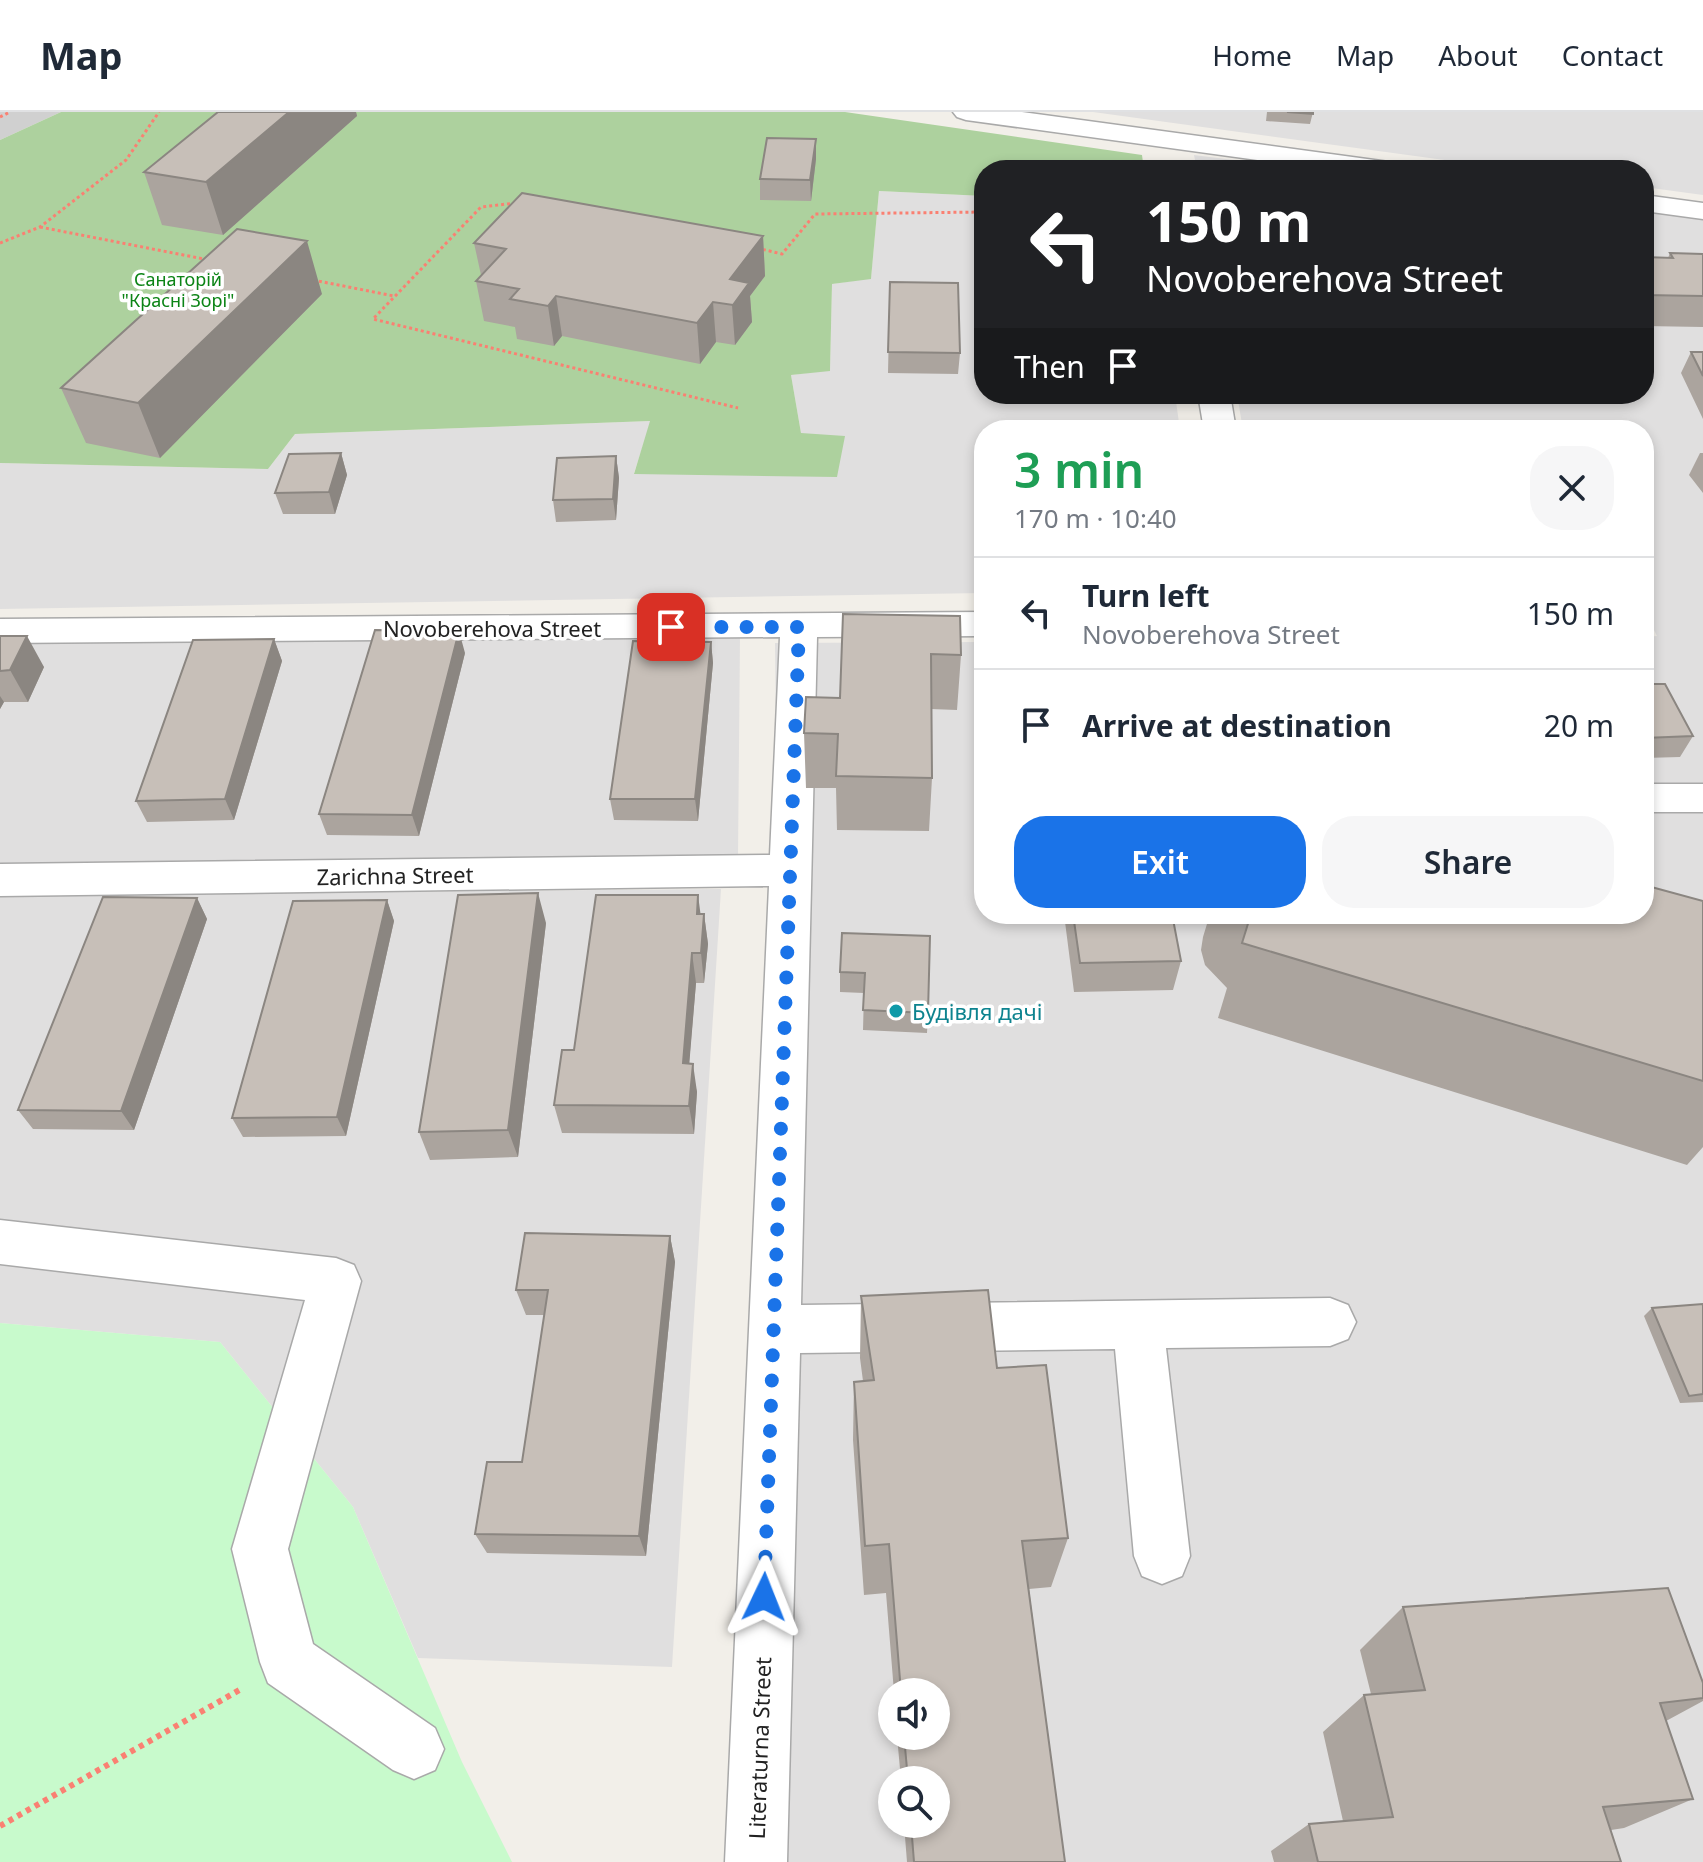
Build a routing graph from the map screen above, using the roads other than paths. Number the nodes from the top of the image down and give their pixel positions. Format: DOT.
graph roads {
  1 [pos="966,112"];
  2 [pos="1175,143"];
  3 [pos="1178,160"];
  4 [pos="1305,160"];
  5 [pos="1654,204"];
  6 [pos="1703,211"];
  7 [pos="974,624"];
  8 [pos="799,627"];
  9 [pos="0,631"];
  10 [pos="1654,798"];
  11 [pos="1703,798"];
  12 [pos="790,870"];
  13 [pos="0,880"];
  14 [pos="0,1242"];
  15 [pos="1330,1322"];
  16 [pos="1138,1324"];
  17 [pos="773,1329"];
  18 [pos="1162,1556"];
  19 [pos="414,1749"];
  20 [pos="756,1862"];
  1 -- 2 [label="street"];
  2 -- 3 [label="street"];
  2 -- 4 [label="street"];
  5 -- 6 [label="street"];
  7 -- 8 [label="street, Novoberehova Street"];
  8 -- 9 [label="street, Novoberehova Street"];
  8 -- 12 [label="street, Literaturna Street"];
  10 -- 11 [label="street"];
  12 -- 13 [label="street, Zarichna Street"];
  12 -- 17 [label="street, Literaturna Street"];
  14 -- 19 [label="street"];
  15 -- 16 [label="street"];
  16 -- 17 [label="street"];
  16 -- 18 [label="street"];
  17 -- 20 [label="street, Literaturna Street"];
}
